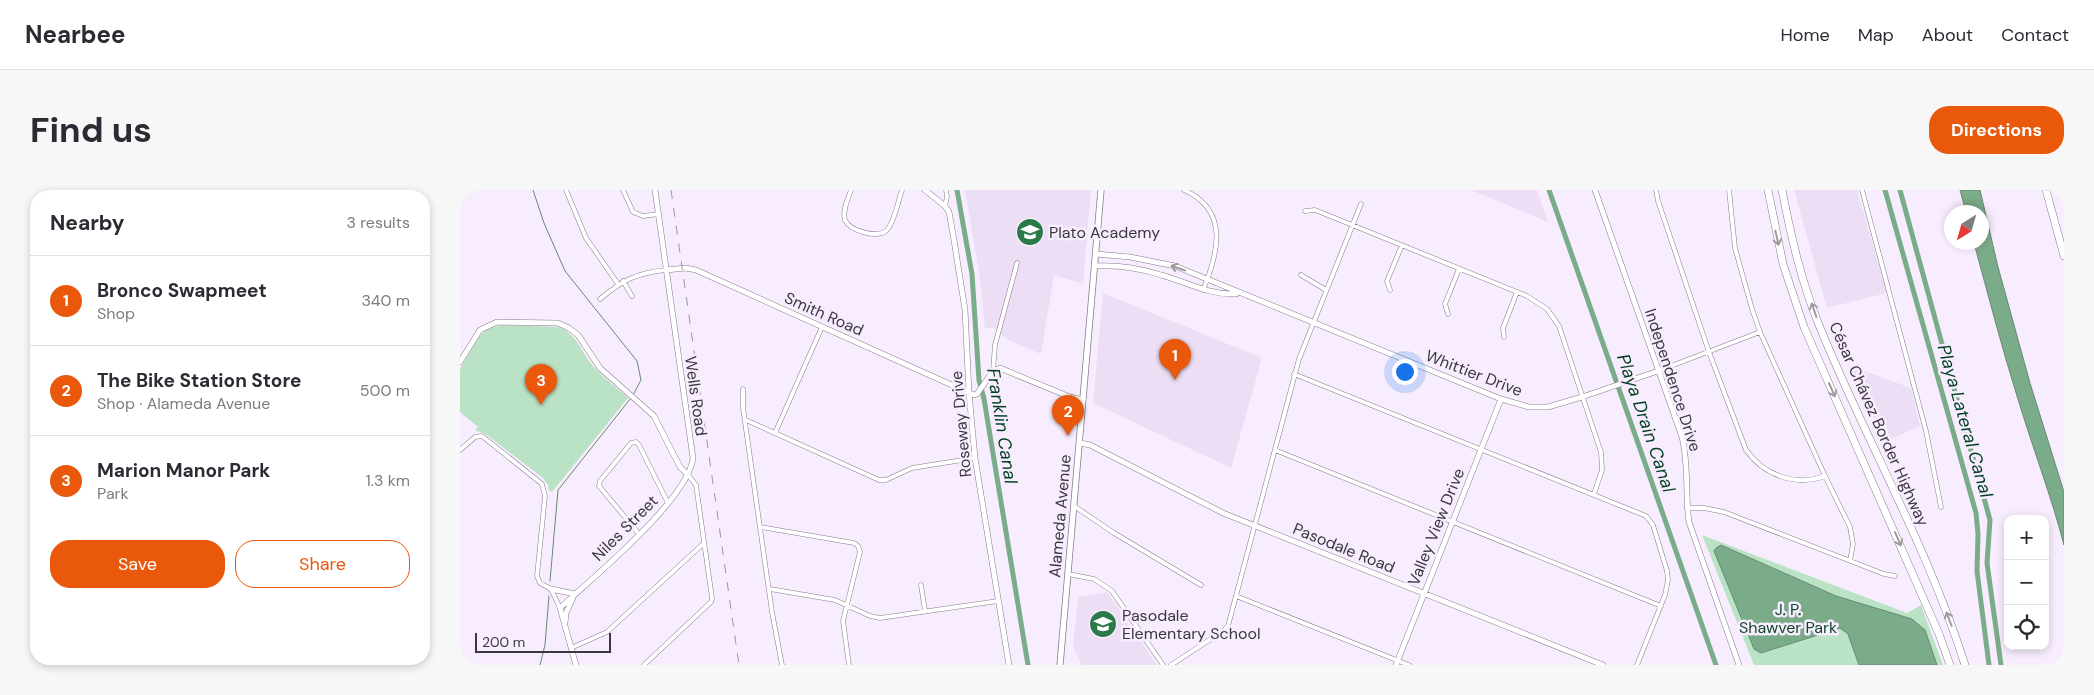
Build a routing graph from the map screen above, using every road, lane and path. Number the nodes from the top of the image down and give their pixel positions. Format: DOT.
graph roads {
  1 [pos="566,190"];
  2 [pos="623,190"];
  3 [pos="656,190"];
  4 [pos="851,190"];
  5 [pos="902,190"];
  6 [pos="925,190"];
  7 [pos="946,190"];
  8 [pos="1101,190"];
  9 [pos="1184,190"];
  10 [pos="1595,190"];
  11 [pos="1656,190"];
  12 [pos="1729,190"];
  13 [pos="1768,190"];
  14 [pos="1784,190"];
  15 [pos="1862,190"];
  16 [pos="2046,190"];
  17 [pos="1361,204"];
  18 [pos="945,206"];
  19 [pos="1305,211"];
  20 [pos="658,214"];
  21 [pos="1352,226"];
  22 [pos="1402,245"];
  23 [pos="1096,254"];
  24 [pos="2064,256"];
  25 [pos="1017,263"];
  26 [pos="1094,266"];
  27 [pos="1459,269"];
  28 [pos="666,270"];
  29 [pos="1301,275"];
  30 [pos="1207,280"];
  31 [pos="623,281"];
  32 [pos="618,284"];
  33 [pos="1203,290"];
  34 [pos="1326,290"];
  35 [pos="1390,290"];
  36 [pos="1516,292"];
  37 [pos="1239,294"];
  38 [pos="632,296"];
  39 [pos="600,299"];
  40 [pos="1448,314"];
  41 [pos="1313,323"];
  42 [pos="822,327"];
  43 [pos="1760,332"];
  44 [pos="1504,337"];
  45 [pos="1709,352"];
  46 [pos="460,362"];
  47 [pos="993,371"];
  48 [pos="1658,371"];
  49 [pos="1294,374"];
  50 [pos="744,389"];
  51 [pos="969,393"];
  52 [pos="1582,398"];
  53 [pos="1501,399"];
  54 [pos="1083,400"];
  55 [pos="746,420"];
  56 [pos="775,434"];
  57 [pos="1080,444"];
  58 [pos="1481,449"];
  59 [pos="460,450"];
  60 [pos="1275,450"];
  61 [pos="975,458"];
  62 [pos="688,476"];
  63 [pos="1826,476"];
  64 [pos="1594,494"];
  65 [pos="668,503"];
  66 [pos="1074,506"];
  67 [pos="1941,507"];
  68 [pos="1687,508"];
  69 [pos="1452,522"];
  70 [pos="1254,526"];
  71 [pos="760,527"];
  72 [pos="639,534"];
  73 [pos="704,542"];
  74 [pos="1850,561"];
  75 [pos="1068,574"];
  76 [pos="1895,576"];
  77 [pos="921,585"];
  78 [pos="1201,585"];
  79 [pos="551,589"];
  80 [pos="770,589"];
  81 [pos="1423,593"];
  82 [pos="575,594"];
  83 [pos="1236,596"];
  84 [pos="998,601"];
  85 [pos="847,604"];
  86 [pos="1661,606"];
  87 [pos="560,608"];
  88 [pos="925,610"];
  89 [pos="565,628"];
  90 [pos="571,648"];
  91 [pos="1396,663"];
  92 [pos="576,665"];
  93 [pos="644,665"];
  94 [pos="782,665"];
  95 [pos="849,665"];
  96 [pos="1009,665"];
  97 [pos="1060,665"];
  98 [pos="1164,665"];
  99 [pos="1171,665"];
  100 [pos="1409,665"];
  101 [pos="1603,665"];
  102 [pos="1637,665"];
  103 [pos="1739,665"];
  104 [pos="1950,665"];
  105 [pos="1965,665"];
  1 -- 32 [label="street"];
  2 -- 20 [label="street"];
  3 -- 20 [label="street, Wells Road"];
  4 -- 5 [label="street"];
  6 -- 18 [label="street"];
  7 -- 18 [label="street"];
  8 -- 23 [label="main road, Alameda Avenue"];
  9 -- 30 [label="street"];
  10 -- 48 [label="street, Independence Drive"];
  11 -- 45 [label="street"];
  12 -- 43 [label="street"];
  13 -- 104 [label="highway, César Chávez Border Highway, one-way"];
  105 -- 14 [label="highway, César Chávez Border Highway, one-way"];
  15 -- 67 [label="street"];
  16 -- 24 [label="highway"];
  17 -- 21 [label="street"];
  18 -- 51 [label="street, Roseway Drive"];
  19 -- 21 [label="street"];
  20 -- 28 [label="street, Wells Road"];
  21 -- 22 [label="street"];
  21 -- 34 [label="street"];
  22 -- 27 [label="street"];
  22 -- 35 [label="street"];
  23 -- 26 [label="main road, Alameda Avenue"];
  30 -- 23 [label="street, Whittier Drive, one-way"];
  25 -- 47 [label="street"];
  26 -- 33 [label="street, Whittier Drive"];
  26 -- 54 [label="main road, Alameda Avenue"];
  27 -- 36 [label="street"];
  27 -- 40 [label="street"];
  28 -- 31 [label="street"];
  28 -- 42 [label="street, Smith Road"];
  28 -- 62 [label="street, Wells Road"];
  29 -- 34 [label="street"];
  30 -- 33 [label="street"];
  30 -- 37 [label="street, Whittier Drive"];
  31 -- 32 [label="street"];
  31 -- 38 [label="street"];
  32 -- 39 [label="street"];
  33 -- 37 [label="street, Whittier Drive"];
  34 -- 41 [label="street"];
  36 -- 44 [label="street"];
  36 -- 52 [label="street"];
  37 -- 41 [label="street, Whittier Drive"];
  41 -- 49 [label="street"];
  41 -- 53 [label="street, Whittier Drive"];
  42 -- 51 [label="street, Smith Road"];
  42 -- 56 [label="street"];
  43 -- 45 [label="street, Whittier Drive"];
  43 -- 63 [label="street"];
  45 -- 48 [label="street, Whittier Drive"];
  45 -- 63 [label="street"];
  46 -- 62 [label="street"];
  47 -- 51 [label="street"];
  47 -- 54 [label="street"];
  48 -- 52 [label="street, Whittier Drive"];
  48 -- 68 [label="street, Independence Drive"];
  49 -- 58 [label="street"];
  49 -- 60 [label="street"];
  50 -- 55 [label="street"];
  51 -- 61 [label="street, Roseway Drive"];
  52 -- 53 [label="street, Whittier Drive"];
  52 -- 64 [label="street"];
  53 -- 58 [label="street, Valley View Drive"];
  54 -- 57 [label="main road, Alameda Avenue"];
  55 -- 56 [label="street"];
  55 -- 71 [label="street"];
  56 -- 61 [label="street"];
  57 -- 66 [label="main road, Alameda Avenue"];
  57 -- 70 [label="street, Pasodale Road"];
  58 -- 64 [label="street"];
  58 -- 69 [label="street, Valley View Drive"];
  59 -- 79 [label="street"];
  60 -- 69 [label="street"];
  60 -- 70 [label="street"];
  61 -- 84 [label="street, Roseway Drive"];
  62 -- 65 [label="street, Niles Street"];
  62 -- 73 [label="street"];
  63 -- 74 [label="street"];
  64 -- 86 [label="street"];
  65 -- 72 [label="street, Niles Street"];
  65 -- 72 [label="street"];
  66 -- 75 [label="main road, Alameda Avenue"];
  66 -- 78 [label="street"];
  68 -- 74 [label="street"];
  68 -- 103 [label="street, Independence Drive"];
  69 -- 81 [label="street, Valley View Drive"];
  69 -- 86 [label="street"];
  70 -- 81 [label="street, Pasodale Road"];
  70 -- 83 [label="street"];
  71 -- 80 [label="street"];
  71 -- 85 [label="street"];
  72 -- 82 [label="street, Niles Street"];
  73 -- 90 [label="street"];
  73 -- 93 [label="street"];
  74 -- 76 [label="street"];
  75 -- 97 [label="main road, Alameda Avenue"];
  75 -- 98 [label="street"];
  77 -- 88 [label="street"];
  79 -- 82 [label="street"];
  79 -- 87 [label="street"];
  80 -- 85 [label="street"];
  80 -- 94 [label="street"];
  81 -- 91 [label="street, Valley View Drive"];
  81 -- 101 [label="street, Pasodale Road"];
  82 -- 87 [label="street, Niles Street"];
  82 -- 89 [label="street"];
  83 -- 91 [label="street"];
  83 -- 99 [label="street"];
  84 -- 88 [label="street"];
  84 -- 96 [label="street, Roseway Drive"];
  85 -- 88 [label="street"];
  85 -- 95 [label="street"];
  86 -- 102 [label="street"];
  87 -- 89 [label="street"];
  89 -- 90 [label="street"];
  90 -- 92 [label="street"];
  91 -- 100 [label="street"];
}
